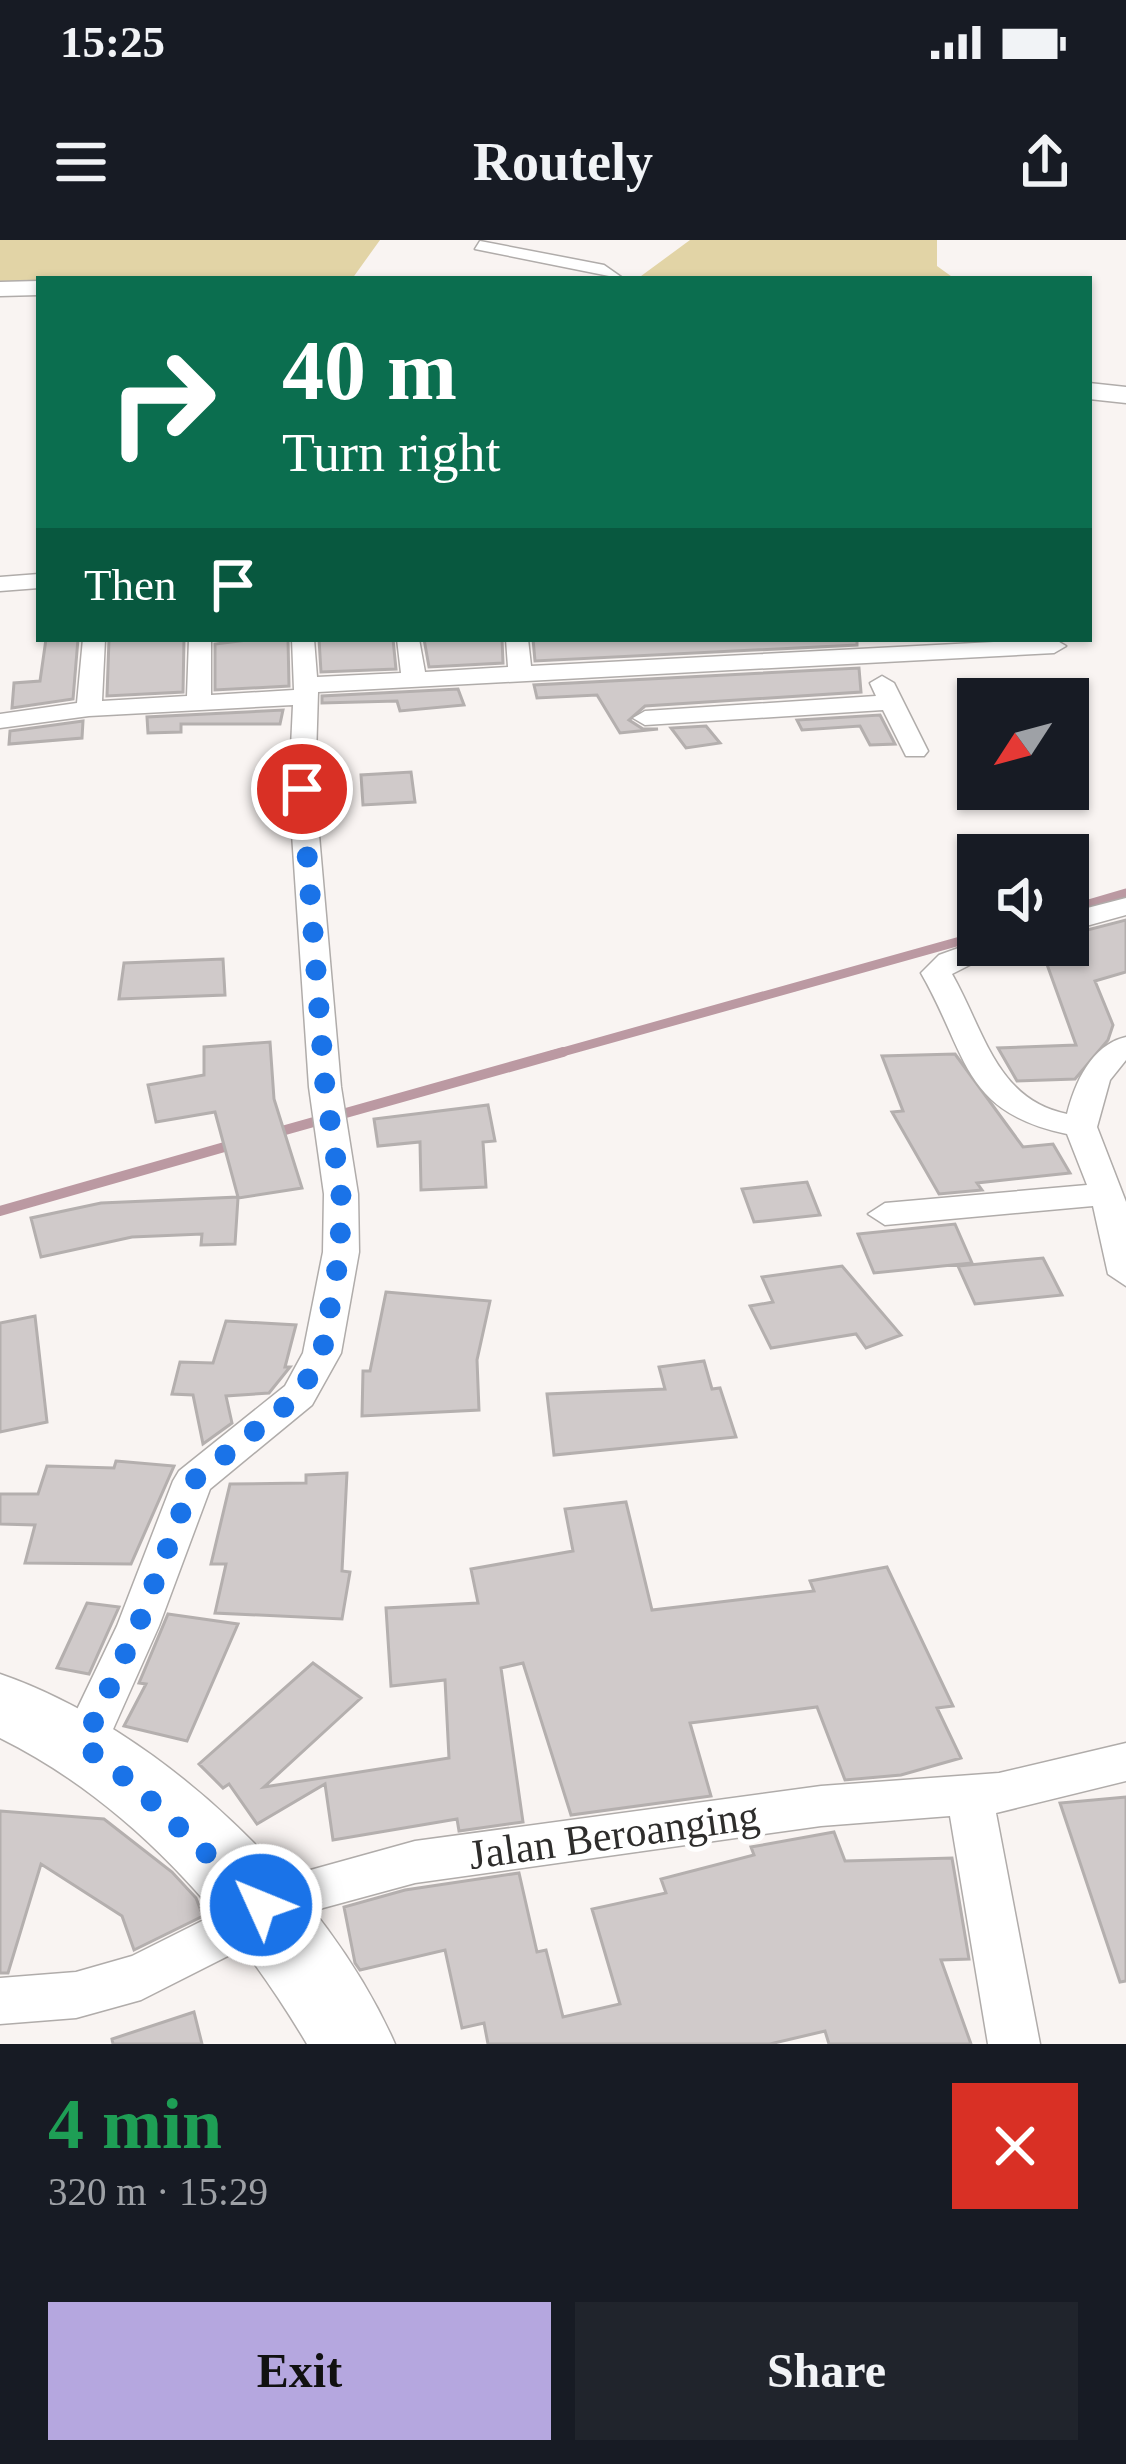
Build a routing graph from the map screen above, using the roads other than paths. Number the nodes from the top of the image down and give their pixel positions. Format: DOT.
graph roads {
  1 [pos="480,246"];
  2 [pos="611,276"];
  3 [pos="36,288"];
  4 [pos="0,289"];
  5 [pos="1092,391"];
  6 [pos="1126,395"];
  7 [pos="36,582"];
  8 [pos="1,589"];
  9 [pos="94,642"];
  10 [pos="200,642"];
  11 [pos="303,642"];
  12 [pos="408,642"];
  13 [pos="517,642"];
  14 [pos="1054,646"];
  15 [pos="863,647"];
  16 [pos="520,673"];
  17 [pos="414,679"];
  18 [pos="305,691"];
  19 [pos="199,702"];
  20 [pos="891,702"];
  21 [pos="89,710"];
  22 [pos="645,718"];
  23 [pos="0,722"];
  24 [pos="915,751"];
  25 [pos="1126,906"];
  26 [pos="1089,916"];
  27 [pos="957,958"];
  28 [pos="1126,1046"];
  29 [pos="1081,1127"];
  30 [pos="1107,1194"];
  31 [pos="885,1214"];
  32 [pos="1126,1274"];
  33 [pos="0,1704"];
  34 [pos="83,1745"];
  35 [pos="1126,1762"];
  36 [pos="970,1797"];
  37 [pos="268,1914"];
  38 [pos="0,2001"];
  39 [pos="353,2044"];
  40 [pos="1014,2044"];
  1 -- 2 [label="street"];
  3 -- 4 [label="street"];
  5 -- 6 [label="street"];
  7 -- 8 [label="street"];
  9 -- 21 [label="street"];
  10 -- 19 [label="street"];
  11 -- 18 [label="street"];
  12 -- 17 [label="street"];
  13 -- 16 [label="street"];
  14 -- 15 [label="street"];
  15 -- 16 [label="street"];
  15 -- 20 [label="street"];
  16 -- 17 [label="street"];
  17 -- 18 [label="street"];
  18 -- 19 [label="street"];
  18 -- 34 [label="street"];
  19 -- 21 [label="street"];
  20 -- 22 [label="street"];
  20 -- 24 [label="street"];
  21 -- 23 [label="street"];
  25 -- 26 [label="street"];
  27 -- 29 [label="street"];
  28 -- 29 [label="street"];
  29 -- 30 [label="street"];
  30 -- 31 [label="street"];
  30 -- 32 [label="street"];
  33 -- 34 [label="main road"];
  34 -- 37 [label="main road"];
  35 -- 36 [label="street, Jalan Beroanging"];
  36 -- 37 [label="street, Jalan Beroanging"];
  36 -- 40 [label="street"];
  37 -- 38 [label="street, Jalan Beroanging"];
  37 -- 39 [label="main road"];
}
